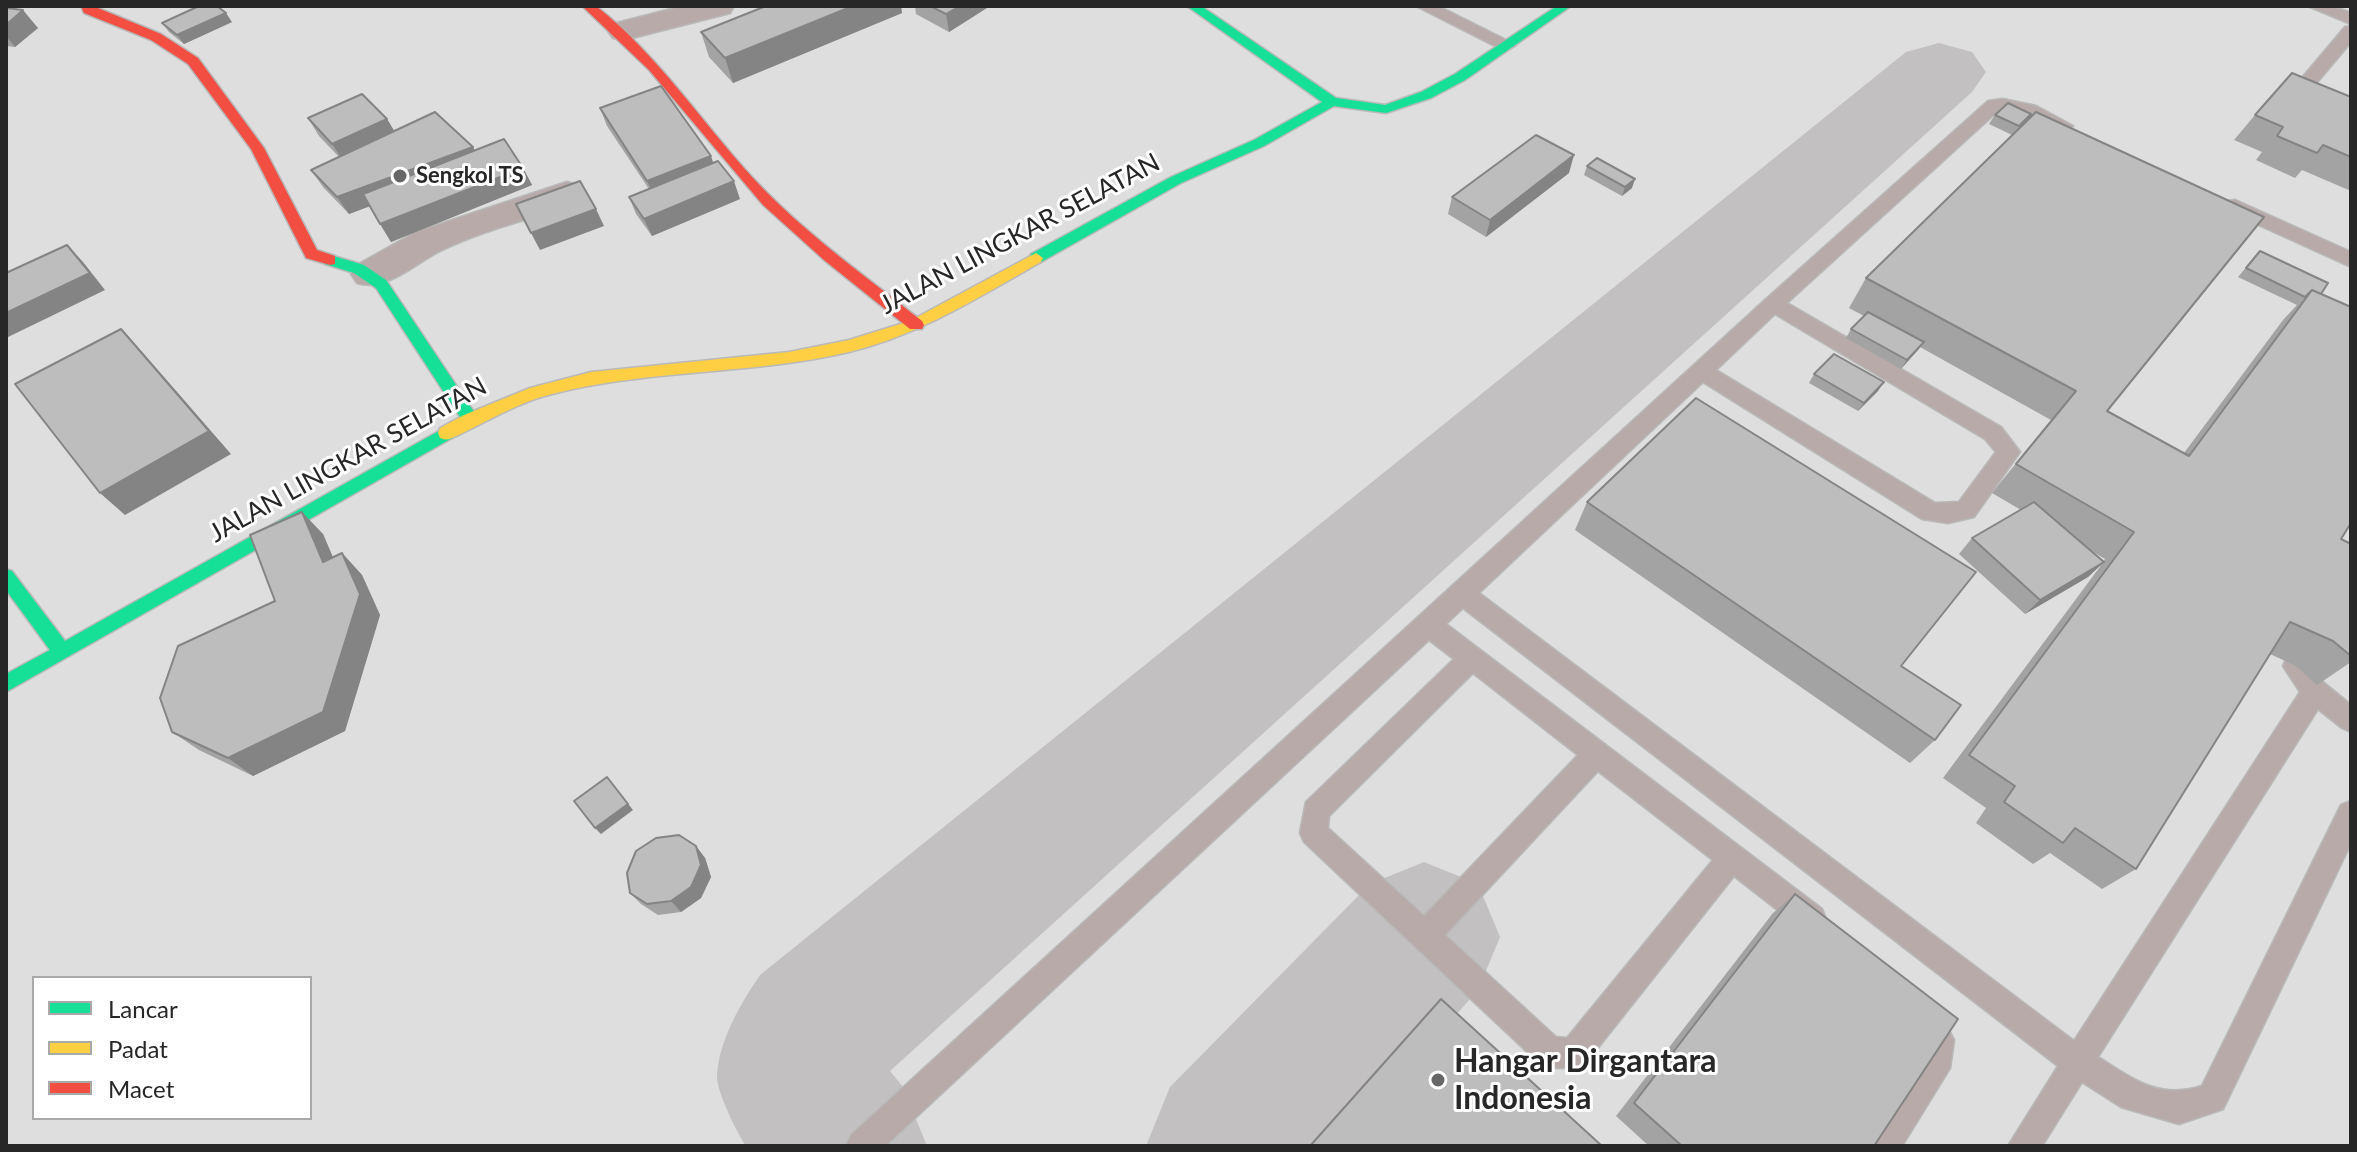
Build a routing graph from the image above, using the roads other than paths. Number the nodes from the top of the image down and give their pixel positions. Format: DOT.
graph roads {
  1 [pos="87,6"];
  2 [pos="588,6"];
  3 [pos="719,6"];
  4 [pos="1193,6"];
  5 [pos="1424,6"];
  6 [pos="1565,6"];
  7 [pos="2316,6"];
  8 [pos="2351,19"];
  9 [pos="624,31"];
  10 [pos="2351,31"];
  11 [pos="1507,45"];
  12 [pos="1332,102"];
  13 [pos="2351,115"];
  14 [pos="2080,134"];
  15 [pos="567,194"];
  16 [pos="2222,200"];
  17 [pos="2351,260"];
  18 [pos="370,274"];
  19 [pos="1773,304"];
  20 [pos="916,325"];
  21 [pos="1703,372"];
  22 [pos="470,419"];
  23 [pos="6,576"];
  24 [pos="1462,594"];
  25 [pos="1430,626"];
  26 [pos="62,652"];
  27 [pos="1473,657"];
  28 [pos="2296,666"];
  29 [pos="6,684"];
  30 [pos="2315,691"];
  31 [pos="2351,720"];
  32 [pos="1596,755"];
  33 [pos="2351,814"];
  34 [pos="1732,858"];
  35 [pos="1833,935"];
  36 [pos="1424,937"];
  37 [pos="1911,997"];
  38 [pos="2079,1063"];
  39 [pos="862,1146"];
  40 [pos="1884,1146"];
  41 [pos="2024,1146"];
  1 -- 18 [label="street"];
  2 -- 9 [label="street"];
  3 -- 9 [label="street"];
  4 -- 12 [label="street"];
  5 -- 11 [label="lane"];
  6 -- 11 [label="street"];
  7 -- 8 [label="lane"];
  9 -- 20 [label="street"];
  10 -- 13 [label="lane"];
  11 -- 12 [label="street"];
  12 -- 20 [label="street, JALAN LINGKAR SELATAN"];
  14 -- 19 [label="lane"];
  15 -- 18 [label="street"];
  16 -- 17 [label="lane"];
  18 -- 22 [label="street"];
  19 -- 21 [label="lane"];
  19 -- 21 [label="lane"];
  20 -- 22 [label="street, JALAN LINGKAR SELATAN"];
  21 -- 24 [label="lane"];
  22 -- 26 [label="street, JALAN LINGKAR SELATAN"];
  23 -- 26 [label="street"];
  24 -- 25 [label="lane"];
  24 -- 38 [label="lane"];
  25 -- 27 [label="lane"];
  25 -- 39 [label="lane"];
  26 -- 29 [label="street, JALAN LINGKAR SELATAN"];
  27 -- 32 [label="lane"];
  27 -- 36 [label="lane"];
  28 -- 30 [label="lane"];
  30 -- 31 [label="lane"];
  30 -- 38 [label="lane"];
  32 -- 34 [label="lane"];
  32 -- 36 [label="lane"];
  33 -- 38 [label="lane"];
  34 -- 35 [label="lane"];
  34 -- 36 [label="lane"];
  37 -- 40 [label="lane"];
  38 -- 41 [label="lane"];
}
